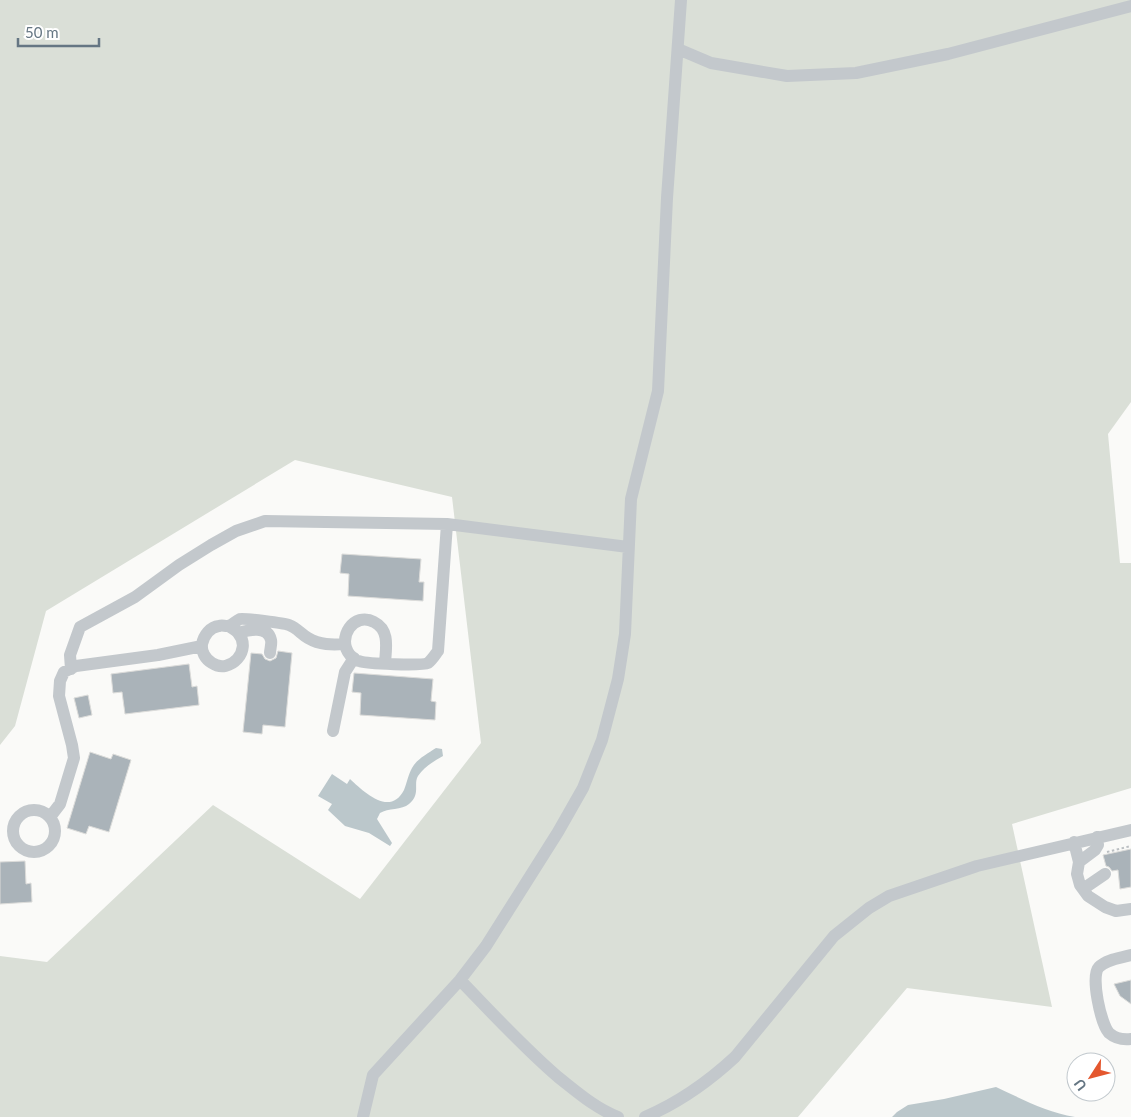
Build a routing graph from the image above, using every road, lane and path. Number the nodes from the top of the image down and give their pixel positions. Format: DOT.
graph roads {
  1 [pos="681,0"];
  2 [pos="1131,6"];
  3 [pos="678,49"];
  4 [pos="447,524"];
  5 [pos="628,547"];
  6 [pos="233,630"];
  7 [pos="345,644"];
  8 [pos="202,646"];
  9 [pos="270,653"];
  10 [pos="354,658"];
  11 [pos="385,663"];
  12 [pos="71,668"];
  13 [pos="333,731"];
  14 [pos="50,817"];
  15 [pos="1131,830"];
  16 [pos="1097,837"];
  17 [pos="1074,842"];
  18 [pos="1131,846"];
  19 [pos="1101,853"];
  20 [pos="1079,862"];
  21 [pos="1106,874"];
  22 [pos="1083,889"];
  23 [pos="1131,910"];
  24 [pos="1131,955"];
  25 [pos="460,980"];
  26 [pos="1131,1038"];
  27 [pos="363,1117"];
  28 [pos="618,1117"];
  29 [pos="645,1117"];
  1 -- 3 [label="street"];
  2 -- 3 [label="street"];
  3 -- 5 [label="street"];
  4 -- 5 [label="street"];
  4 -- 11 [label="street"];
  4 -- 12 [label="street"];
  5 -- 25 [label="street"];
  6 -- 7 [label="street"];
  6 -- 8 [label="street"];
  6 -- 8 [label="street"];
  6 -- 9 [label="street"];
  7 -- 10 [label="street"];
  7 -- 11 [label="street"];
  8 -- 12 [label="street"];
  10 -- 11 [label="street"];
  10 -- 13 [label="street"];
  12 -- 14 [label="street"];
  15 -- 16 [label="street"];
  16 -- 17 [label="street"];
  16 -- 20 [label="street"];
  17 -- 20 [label="street"];
  17 -- 29 [label="street"];
  18 -- 19 [label="path"];
  20 -- 22 [label="street"];
  21 -- 22 [label="street"];
  22 -- 23 [label="street"];
  24 -- 26 [label="street"];
  25 -- 27 [label="street"];
  25 -- 28 [label="street"];
}
